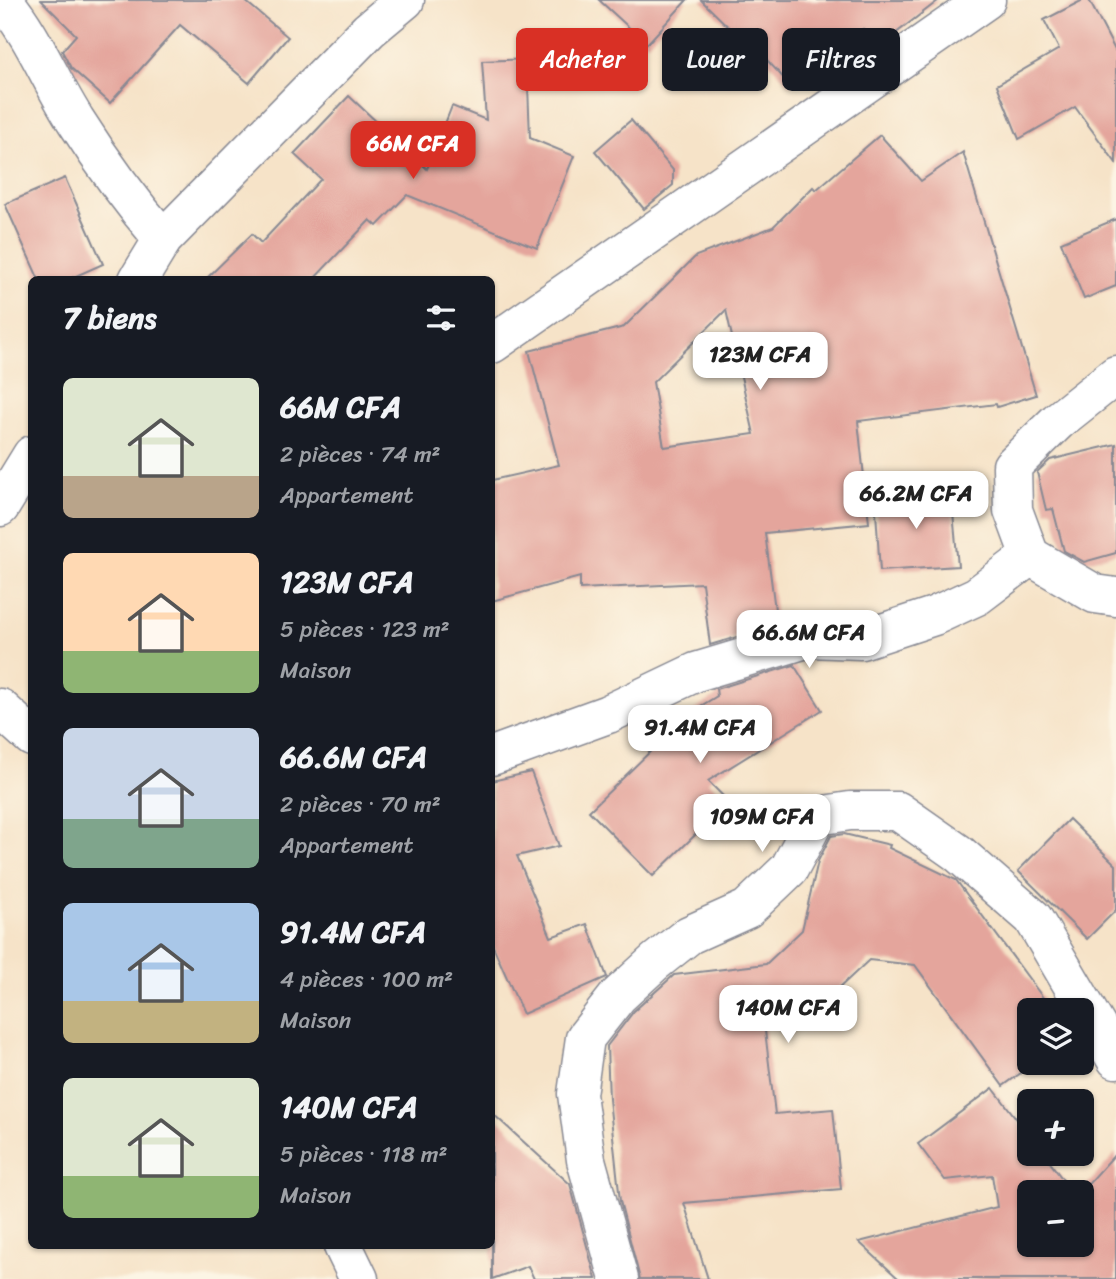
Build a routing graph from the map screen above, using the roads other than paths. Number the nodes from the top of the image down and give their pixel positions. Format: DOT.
graph roads {
  1 [pos="3,0"];
  2 [pos="405,0"];
  3 [pos="986,0"];
  4 [pos="163,239"];
  5 [pos="140,276"];
  6 [pos="495,342"];
  7 [pos="1116,375"];
  8 [pos="28,462"];
  9 [pos="0,507"];
  10 [pos="1030,556"];
  11 [pos="1116,597"];
  12 [pos="0,708"];
  13 [pos="28,733"];
  14 [pos="495,755"];
  15 [pos="1116,1059"];
  16 [pos="344,1249"];
  17 [pos="359,1279"];
  18 [pos="619,1279"];
  1 -- 4 [label="street"];
  2 -- 4 [label="street"];
  3 -- 6 [label="street"];
  4 -- 5 [label="street"];
  7 -- 10 [label="street"];
  8 -- 9 [label="street"];
  10 -- 11 [label="street"];
  10 -- 14 [label="street"];
  12 -- 13 [label="street"];
  15 -- 18 [label="street"];
  16 -- 17 [label="street"];
}
